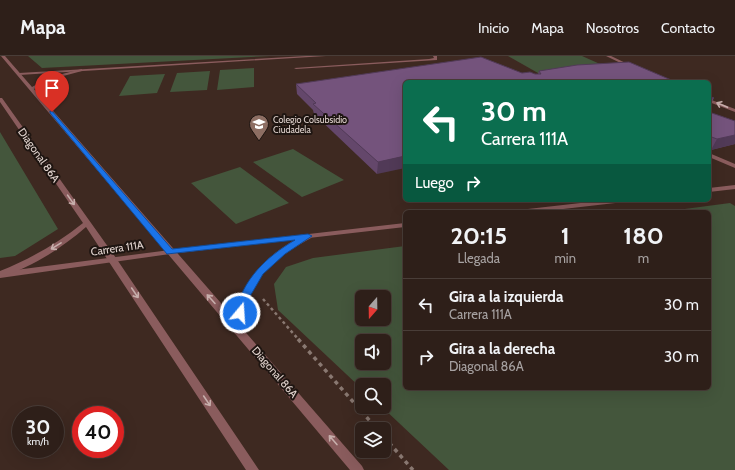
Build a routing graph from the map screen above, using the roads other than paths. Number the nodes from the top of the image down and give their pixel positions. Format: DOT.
graph roads {
  1 [pos="4,56"];
  2 [pos="324,56"];
  3 [pos="435,56"];
  4 [pos="608,56"];
  5 [pos="296,68"];
  6 [pos="634,68"];
  7 [pos="81,70"];
  8 [pos="19,74"];
  9 [pos="32,88"];
  10 [pos="0,99"];
  11 [pos="711,101"];
  12 [pos="735,111"];
  13 [pos="711,156"];
  14 [pos="735,166"];
  15 [pos="735,187"];
  16 [pos="711,190"];
  17 [pos="606,202"];
  18 [pos="536,210"];
  19 [pos="87,223"];
  20 [pos="403,225"];
  21 [pos="308,236"];
  22 [pos="170,252"];
  23 [pos="113,260"];
  24 [pos="0,275"];
  25 [pos="236,328"];
  26 [pos="253,470"];
  27 [pos="358,470"];
  1 -- 8 [label="street, Diagonal 86A"];
  2 -- 7 [label="street"];
  3 -- 5 [label="street"];
  4 -- 6 [label="street"];
  7 -- 8 [label="street"];
  7 -- 9 [label="street"];
  8 -- 9 [label="street, Diagonal 86A"];
  9 -- 22 [label="street, Diagonal 86A"];
  10 -- 19 [label="street, Diagonal 86A, one-way"];
  12 -- 11 [label="street, one-way"];
  13 -- 14 [label="street"];
  15 -- 16 [label="street"];
  17 -- 18 [label="street"];
  19 -- 23 [label="street, Diagonal 86A"];
  19 -- 24 [label="street, one-way"];
  20 -- 21 [label="street, Carrera 111A"];
  21 -- 22 [label="street, Carrera 111A"];
  21 -- 25 [label="street"];
  22 -- 23 [label="street, Carrera 111A"];
  25 -- 22 [label="street, Diagonal 86A, one-way"];
  23 -- 24 [label="street, Carrera 111A"];
  23 -- 26 [label="street, Diagonal 86A, one-way"];
  27 -- 25 [label="street, Diagonal 86A, one-way"];
}
